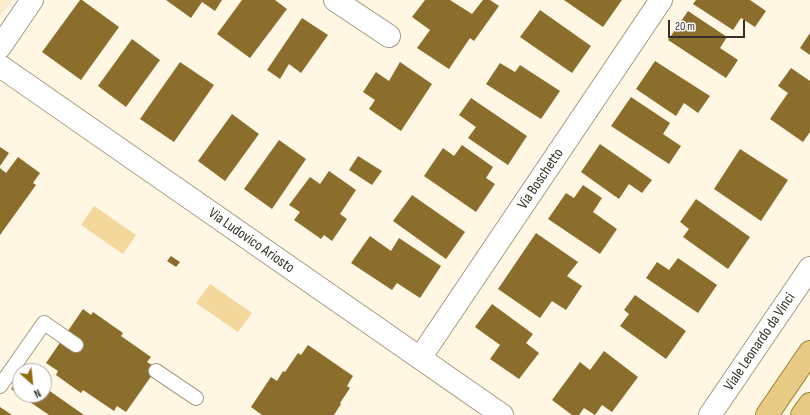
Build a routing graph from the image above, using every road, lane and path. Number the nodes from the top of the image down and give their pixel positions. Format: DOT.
graph roads {
  1 [pos="32,0"];
  2 [pos="335,0"];
  3 [pos="661,0"];
  4 [pos="389,36"];
  5 [pos="0,47"];
  6 [pos="0,66"];
  7 [pos="810,268"];
  8 [pos="76,345"];
  9 [pos="810,352"];
  10 [pos="420,358"];
  11 [pos="156,371"];
  12 [pos="0,386"];
  13 [pos="196,398"];
  14 [pos="810,404"];
  15 [pos="502,415"];
  16 [pos="710,415"];
  17 [pos="767,415"];
  18 [pos="802,415"];
  1 -- 5 [label="street"];
  2 -- 4 [label="street"];
  3 -- 10 [label="street, Via Boschetto"];
  6 -- 10 [label="street, Via Ludovico Ariosto"];
  7 -- 16 [label="street, Viale Leonardo da Vinci"];
  8 -- 12 [label="lane"];
  9 -- 17 [label="main road"];
  10 -- 15 [label="street, Via Ludovico Ariosto"];
  11 -- 13 [label="lane"];
  14 -- 18 [label="main road"];
}
